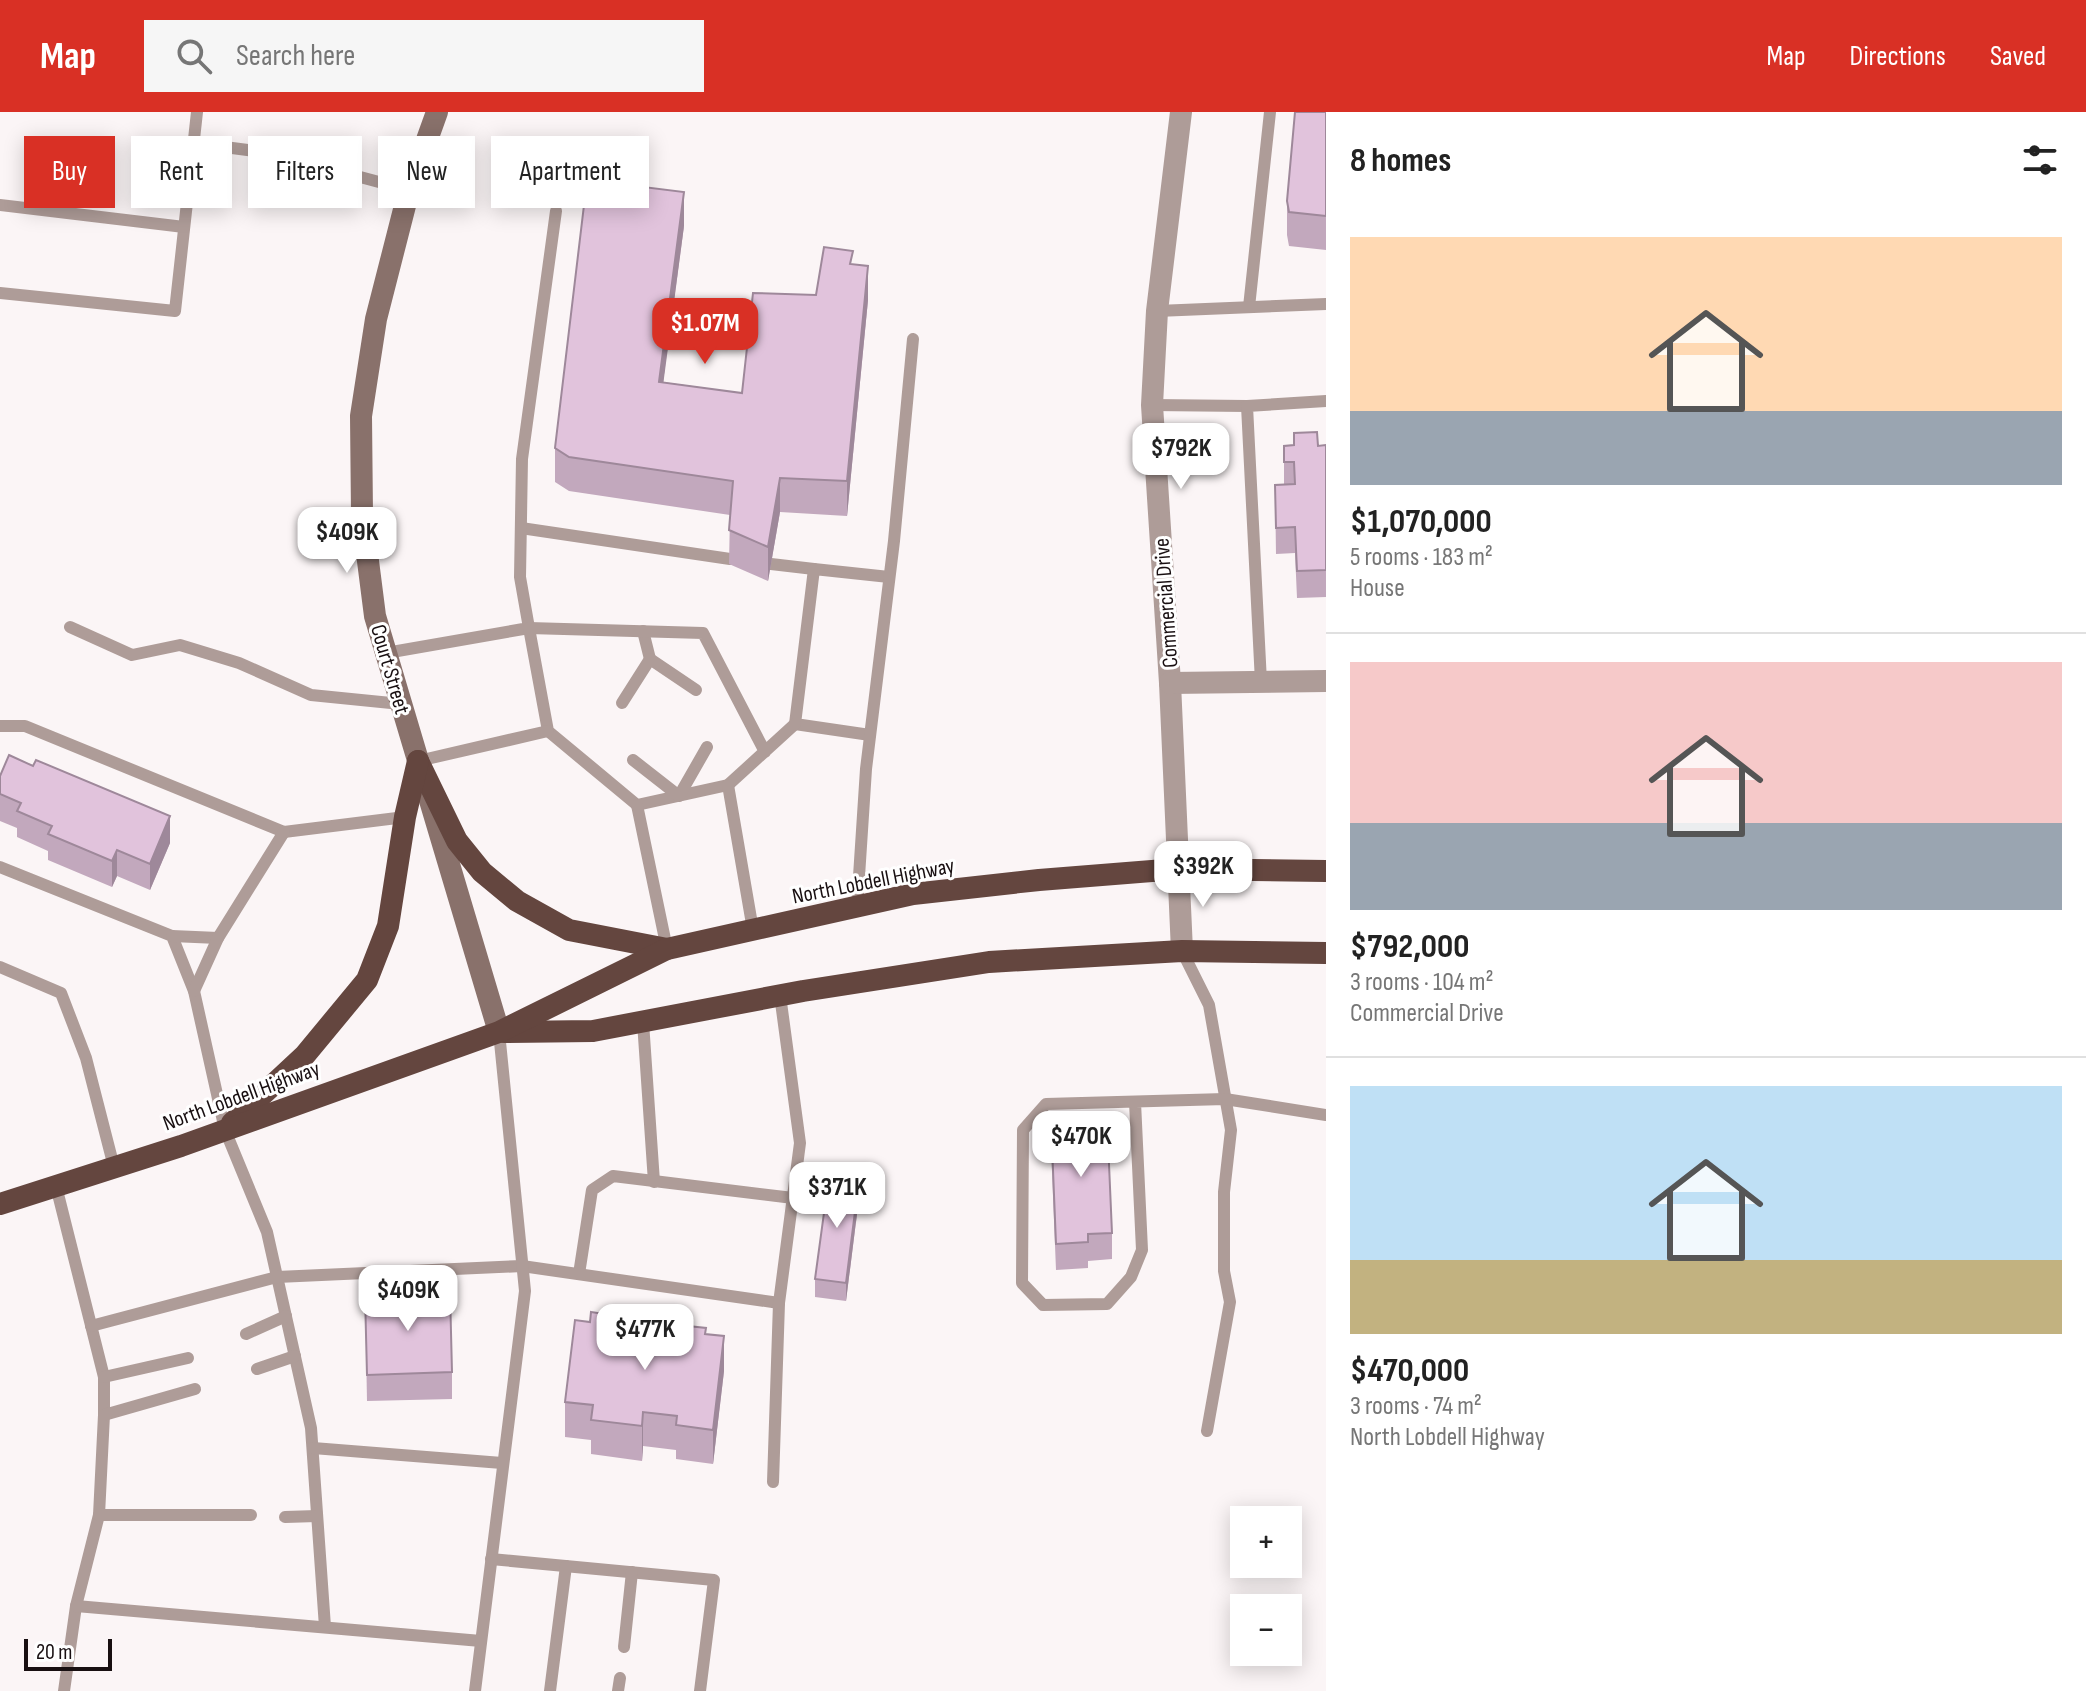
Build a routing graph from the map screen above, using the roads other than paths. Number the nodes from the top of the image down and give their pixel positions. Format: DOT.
graph roads {
  1 [pos="197,112"];
  2 [pos="437,112"];
  3 [pos="1181,112"];
  4 [pos="1270,112"];
  5 [pos="195,136"];
  6 [pos="428,136"];
  7 [pos="232,148"];
  8 [pos="378,182"];
  9 [pos="0,205"];
  10 [pos="186,208"];
  11 [pos="404,208"];
  12 [pos="556,211"];
  13 [pos="184,227"];
  14 [pos="0,293"];
  15 [pos="1326,304"];
  16 [pos="1249,307"];
  17 [pos="1157,311"];
  18 [pos="913,339"];
  19 [pos="1326,401"];
  20 [pos="1152,405"];
  21 [pos="1247,406"];
  22 [pos="521,528"];
  23 [pos="730,559"];
  24 [pos="771,564"];
  25 [pos="814,569"];
  26 [pos="889,577"];
  27 [pos="70,627"];
  28 [pos="529,628"];
  29 [pos="643,631"];
  30 [pos="386,653"];
  31 [pos="650,659"];
  32 [pos="1326,681"];
  33 [pos="1261,682"];
  34 [pos="1170,683"];
  35 [pos="696,690"];
  36 [pos="622,703"];
  37 [pos="401,704"];
  38 [pos="795,724"];
  39 [pos="0,726"];
  40 [pos="548,731"];
  41 [pos="870,735"];
  42 [pos="707,747"];
  43 [pos="765,752"];
  44 [pos="633,760"];
  45 [pos="418,761"];
  46 [pos="728,785"];
  47 [pos="679,796"];
  48 [pos="637,805"];
  49 [pos="405,817"];
  50 [pos="284,832"];
  51 [pos="0,867"];
  52 [pos="1177,869"];
  53 [pos="1326,871"];
  54 [pos="857,907"];
  55 [pos="753,930"];
  56 [pos="172,936"];
  57 [pos="218,938"];
  58 [pos="667,949"];
  59 [pos="1182,951"];
  60 [pos="1326,953"];
  61 [pos="0,967"];
  62 [pos="194,991"];
  63 [pos="780,995"];
  64 [pos="643,1022"];
  65 [pos="499,1032"];
  66 [pos="1225,1099"];
  67 [pos="1135,1102"];
  68 [pos="1326,1115"];
  69 [pos="225,1130"];
  70 [pos="114,1167"];
  71 [pos="654,1182"];
  72 [pos="56,1186"];
  73 [pos="793,1198"];
  74 [pos="0,1204"];
  75 [pos="522,1266"];
  76 [pos="579,1274"];
  77 [pos="277,1277"];
  78 [pos="779,1303"];
  79 [pos="286,1316"];
  80 [pos="91,1326"];
  81 [pos="246,1334"];
  82 [pos="295,1356"];
  83 [pos="188,1358"];
  84 [pos="257,1369"];
  85 [pos="104,1377"];
  86 [pos="195,1389"];
  87 [pos="104,1415"];
  88 [pos="1207,1431"];
  89 [pos="313,1448"];
  90 [pos="502,1463"];
  91 [pos="773,1482"];
  92 [pos="99,1515"];
  93 [pos="251,1515"];
  94 [pos="317,1516"];
  95 [pos="285,1517"];
  96 [pos="491,1559"];
  97 [pos="566,1566"];
  98 [pos="632,1572"];
  99 [pos="76,1606"];
  100 [pos="325,1627"];
  101 [pos="481,1641"];
  102 [pos="624,1647"];
  103 [pos="64,1691"];
  104 [pos="475,1691"];
  105 [pos="550,1691"];
  106 [pos="700,1691"];
  1 -- 5 [label="lane"];
  2 -- 6 [label="main road, Court Street"];
  3 -- 17 [label="street, Commercial Drive"];
  4 -- 16 [label="lane"];
  7 -- 8 [label="lane"];
  9 -- 13 [label="lane"];
  10 -- 13 [label="lane"];
  11 -- 30 [label="main road, Court Street"];
  12 -- 22 [label="lane"];
  13 -- 14 [label="lane"];
  15 -- 16 [label="lane"];
  16 -- 17 [label="lane"];
  17 -- 20 [label="street, Commercial Drive"];
  18 -- 26 [label="lane"];
  19 -- 21 [label="lane"];
  20 -- 21 [label="lane"];
  20 -- 34 [label="street, Commercial Drive"];
  21 -- 33 [label="lane"];
  22 -- 23 [label="lane"];
  22 -- 28 [label="lane"];
  24 -- 25 [label="lane"];
  25 -- 26 [label="lane"];
  25 -- 38 [label="lane"];
  26 -- 41 [label="lane"];
  27 -- 37 [label="lane"];
  28 -- 29 [label="lane"];
  28 -- 30 [label="lane"];
  28 -- 40 [label="lane"];
  29 -- 31 [label="lane"];
  29 -- 43 [label="lane"];
  30 -- 37 [label="main road, Court Street"];
  31 -- 35 [label="lane"];
  31 -- 36 [label="lane"];
  32 -- 33 [label="street"];
  33 -- 34 [label="street"];
  34 -- 52 [label="street, Commercial Drive"];
  37 -- 45 [label="main road, Court Street"];
  38 -- 41 [label="lane"];
  38 -- 43 [label="lane"];
  39 -- 50 [label="lane"];
  40 -- 45 [label="lane"];
  40 -- 48 [label="lane"];
  41 -- 54 [label="lane"];
  42 -- 47 [label="lane"];
  43 -- 46 [label="lane"];
  44 -- 47 [label="lane"];
  45 -- 49 [label="highway"];
  45 -- 58 [label="highway"];
  45 -- 65 [label="main road, Court Street"];
  46 -- 47 [label="lane"];
  46 -- 55 [label="lane"];
  47 -- 48 [label="lane"];
  48 -- 58 [label="lane"];
  49 -- 50 [label="lane"];
  49 -- 69 [label="highway"];
  50 -- 57 [label="lane"];
  51 -- 56 [label="lane"];
  52 -- 53 [label="highway, North Lobdell Highway"];
  52 -- 54 [label="highway, North Lobdell Highway"];
  52 -- 59 [label="street, Commercial Drive"];
  54 -- 55 [label="highway, North Lobdell Highway"];
  55 -- 58 [label="highway, North Lobdell Highway"];
  56 -- 57 [label="lane"];
  56 -- 62 [label="lane"];
  57 -- 62 [label="lane"];
  58 -- 65 [label="highway, North Lobdell Highway"];
  59 -- 60 [label="highway, North Lobdell Highway"];
  59 -- 63 [label="highway, North Lobdell Highway"];
  59 -- 66 [label="lane"];
  61 -- 70 [label="lane"];
  62 -- 69 [label="lane"];
  63 -- 64 [label="highway, North Lobdell Highway"];
  63 -- 73 [label="lane"];
  64 -- 65 [label="highway, North Lobdell Highway"];
  64 -- 71 [label="lane"];
  65 -- 69 [label="highway, North Lobdell Highway"];
  65 -- 75 [label="lane"];
  66 -- 67 [label="lane"];
  66 -- 68 [label="lane"];
  66 -- 88 [label="lane"];
  67 -- 67 [label="lane"];
  69 -- 70 [label="highway, North Lobdell Highway"];
  69 -- 77 [label="lane"];
  70 -- 72 [label="highway, North Lobdell Highway"];
  71 -- 73 [label="lane"];
  71 -- 76 [label="lane"];
  72 -- 74 [label="highway, North Lobdell Highway"];
  72 -- 80 [label="lane"];
  73 -- 78 [label="lane"];
  75 -- 76 [label="lane"];
  75 -- 77 [label="lane"];
  75 -- 90 [label="lane"];
  76 -- 78 [label="lane"];
  77 -- 79 [label="lane"];
  77 -- 80 [label="lane"];
  78 -- 91 [label="lane"];
  79 -- 81 [label="lane"];
  79 -- 82 [label="lane"];
  80 -- 85 [label="lane"];
  82 -- 84 [label="lane"];
  82 -- 89 [label="lane"];
  83 -- 85 [label="lane"];
  85 -- 87 [label="lane"];
  86 -- 87 [label="lane"];
  87 -- 92 [label="lane"];
  89 -- 90 [label="lane"];
  89 -- 94 [label="lane"];
  90 -- 96 [label="lane"];
  92 -- 93 [label="lane"];
  92 -- 99 [label="lane"];
  94 -- 95 [label="lane"];
  94 -- 100 [label="lane"];
  96 -- 97 [label="lane"];
  96 -- 101 [label="lane"];
  97 -- 98 [label="lane"];
  97 -- 105 [label="lane"];
  98 -- 102 [label="lane"];
  98 -- 106 [label="lane"];
  99 -- 100 [label="lane"];
  99 -- 103 [label="lane"];
  100 -- 101 [label="lane"];
  101 -- 104 [label="lane"];
}
